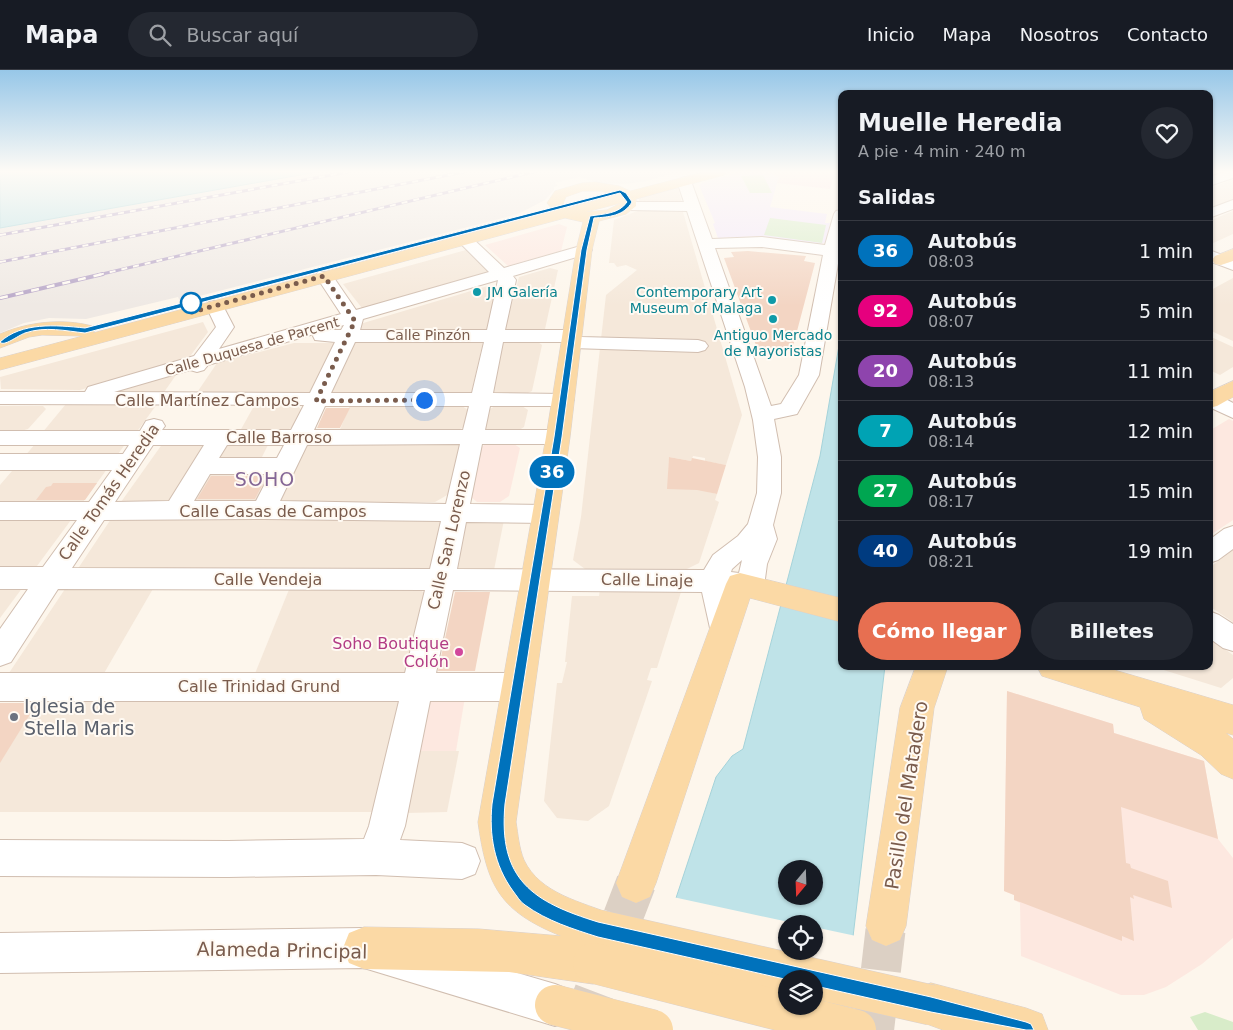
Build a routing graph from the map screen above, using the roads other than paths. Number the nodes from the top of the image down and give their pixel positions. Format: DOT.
graph roads {
  1 [pos="534,217"];
  2 [pos="538,217"];
  3 [pos="592,217"];
  4 [pos="697,217"];
  5 [pos="838,226"];
  6 [pos="464,239"];
  7 [pos="707,244"];
  8 [pos="584,250"];
  9 [pos="832,251"];
  10 [pos="502,275"];
  11 [pos="324,276"];
  12 [pos="215,306"];
  13 [pos="351,326"];
  14 [pos="85,330"];
  15 [pos="284,336"];
  16 [pos="495,336"];
  17 [pos="572,339"];
  18 [pos="0,342"];
  19 [pos="698,346"];
  20 [pos="0,353"];
  21 [pos="201,361"];
  22 [pos="0,364"];
  23 [pos="1233,388"];
  24 [pos="0,398"];
  25 [pos="480,399"];
  26 [pos="1213,399"];
  27 [pos="63,400"];
  28 [pos="173,400"];
  29 [pos="563,400"];
  30 [pos="316,401"];
  31 [pos="1213,402"];
  32 [pos="1233,411"];
  33 [pos="763,414"];
  34 [pos="146,437"];
  35 [pos="220,437"];
  36 [pos="558,437"];
  37 [pos="0,438"];
  38 [pos="30,438"];
  39 [pos="298,438"];
  40 [pos="472,438"];
  41 [pos="129,462"];
  42 [pos="3,465"];
  43 [pos="202,466"];
  44 [pos="284,466"];
  45 [pos="264,510"];
  46 [pos="0,511"];
  47 [pos="96,511"];
  48 [pos="176,511"];
  49 [pos="455,512"];
  50 [pos="545,514"];
  51 [pos="1233,536"];
  52 [pos="1213,550"];
  53 [pos="746,555"];
  54 [pos="0,578"];
  55 [pos="50,578"];
  56 [pos="440,580"];
  57 [pos="535,580"];
  58 [pos="747,586"];
  59 [pos="838,609"];
  60 [pos="1213,626"];
  61 [pos="1233,639"];
  62 [pos="0,653"];
  63 [pos="933,670"];
  64 [pos="1066,670"];
  65 [pos="1108,683"];
  66 [pos="417,686"];
  67 [pos="0,687"];
  68 [pos="519,687"];
  69 [pos="1233,720"];
  70 [pos="1233,762"];
  71 [pos="376,857"];
  72 [pos="0,858"];
  73 [pos="462,861"];
  74 [pos="636,883"];
  75 [pos="886,926"];
  76 [pos="579,942"];
  77 [pos="364,948"];
  78 [pos="0,953"];
  79 [pos="555,1005"];
  80 [pos="653,1030"];
  81 [pos="856,1030"];
  82 [pos="1026,1030"];
  1 -- 14 [label="main road"];
  2 -- 6 [label="main road"];
  3 -- 8 [label="main road"];
  4 -- 7 [label="street"];
  5 -- 9 [label="street"];
  6 -- 10 [label="street"];
  6 -- 11 [label="main road"];
  7 -- 9 [label="street"];
  7 -- 33 [label="street"];
  8 -- 10 [label="street, Calle Duquesa de Parcent"];
  8 -- 17 [label="main road"];
  9 -- 33 [label="street"];
  10 -- 13 [label="street, Calle Duquesa de Parcent"];
  10 -- 16 [label="street, Calle San Lorenzo"];
  11 -- 12 [label="main road"];
  11 -- 13 [label="street"];
  12 -- 21 [label="street, Calle Tomás Heredia"];
  12 -- 22 [label="main road"];
  13 -- 15 [label="street, Calle Pinzón"];
  13 -- 16 [label="street, Calle Pinzón"];
  13 -- 30 [label="street"];
  14 -- 18 [label="main road"];
  14 -- 20 [label="main road"];
  15 -- 21 [label="street, Calle Duquesa de Parcent"];
  16 -- 17 [label="street, Calle Pinzón"];
  16 -- 25 [label="street, Calle San Lorenzo"];
  17 -- 19 [label="street, Calle Pinzón"];
  17 -- 29 [label="main road"];
  21 -- 27 [label="street, Calle Duquesa de Parcent"];
  21 -- 28 [label="street, Calle Tomás Heredia"];
  23 -- 26 [label="main road"];
  24 -- 27 [label="street, Calle Martínez Campos"];
  25 -- 29 [label="street, Calle Martínez Campos"];
  25 -- 30 [label="street, Calle Martínez Campos"];
  25 -- 40 [label="street, Calle San Lorenzo"];
  27 -- 28 [label="street, Calle Martínez Campos"];
  27 -- 38 [label="street"];
  28 -- 30 [label="street, Calle Martínez Campos"];
  28 -- 34 [label="street, Calle Tomás Heredia"];
  29 -- 36 [label="main road"];
  30 -- 39 [label="street"];
  31 -- 32 [label="street"];
  33 -- 53 [label="street"];
  34 -- 35 [label="street, Calle Barroso"];
  34 -- 38 [label="street, Calle Barroso"];
  34 -- 41 [label="street, Calle Tomás Heredia"];
  35 -- 39 [label="street, Calle Barroso"];
  35 -- 43 [label="street"];
  36 -- 40 [label="street, Calle Barroso"];
  36 -- 50 [label="main road"];
  37 -- 38 [label="street, Calle Barroso"];
  38 -- 42 [label="street"];
  39 -- 40 [label="street, Calle Barroso"];
  39 -- 44 [label="street"];
  40 -- 49 [label="street, Calle San Lorenzo"];
  41 -- 42 [label="street"];
  41 -- 47 [label="street, Calle Tomás Heredia"];
  43 -- 44 [label="street"];
  43 -- 48 [label="street"];
  44 -- 45 [label="street"];
  45 -- 48 [label="street, Calle Casas de Campos"];
  45 -- 49 [label="street, Calle Casas de Campos"];
  46 -- 47 [label="street, Calle Casas de Campos"];
  47 -- 48 [label="street, Calle Casas de Campos"];
  47 -- 55 [label="street, Calle Tomás Heredia"];
  49 -- 50 [label="street, Calle Casas de Campos"];
  49 -- 56 [label="street, Calle San Lorenzo"];
  50 -- 57 [label="main road"];
  51 -- 52 [label="street"];
  53 -- 58 [label="street"];
  53 -- 58 [label="street"];
  54 -- 55 [label="street, Calle Vendeja"];
  55 -- 56 [label="street, Calle Vendeja"];
  55 -- 62 [label="street, Calle Tomás Heredia"];
  56 -- 57 [label="street, Calle Vendeja"];
  56 -- 66 [label="street, Calle San Lorenzo"];
  57 -- 58 [label="street, Calle Linaje"];
  57 -- 68 [label="main road"];
  58 -- 59 [label="main road"];
  58 -- 74 [label="main road"];
  60 -- 61 [label="street"];
  63 -- 75 [label="main road, Pasillo del Matadero"];
  64 -- 65 [label="main road"];
  65 -- 69 [label="main road"];
  65 -- 70 [label="main road"];
  66 -- 67 [label="street, Calle Trinidad Grund"];
  66 -- 68 [label="street, Calle Trinidad Grund"];
  66 -- 71 [label="street, Calle San Lorenzo"];
  68 -- 76 [label="main road"];
  71 -- 72 [label="street"];
  71 -- 73 [label="street"];
  76 -- 77 [label="main road"];
  76 -- 81 [label="main road, bridge"];
  76 -- 82 [label="main road, bridge"];
  77 -- 78 [label="street, Alameda Principal"];
  77 -- 79 [label="street, Alameda Principal"];
  79 -- 80 [label="main road, bridge"];
}
